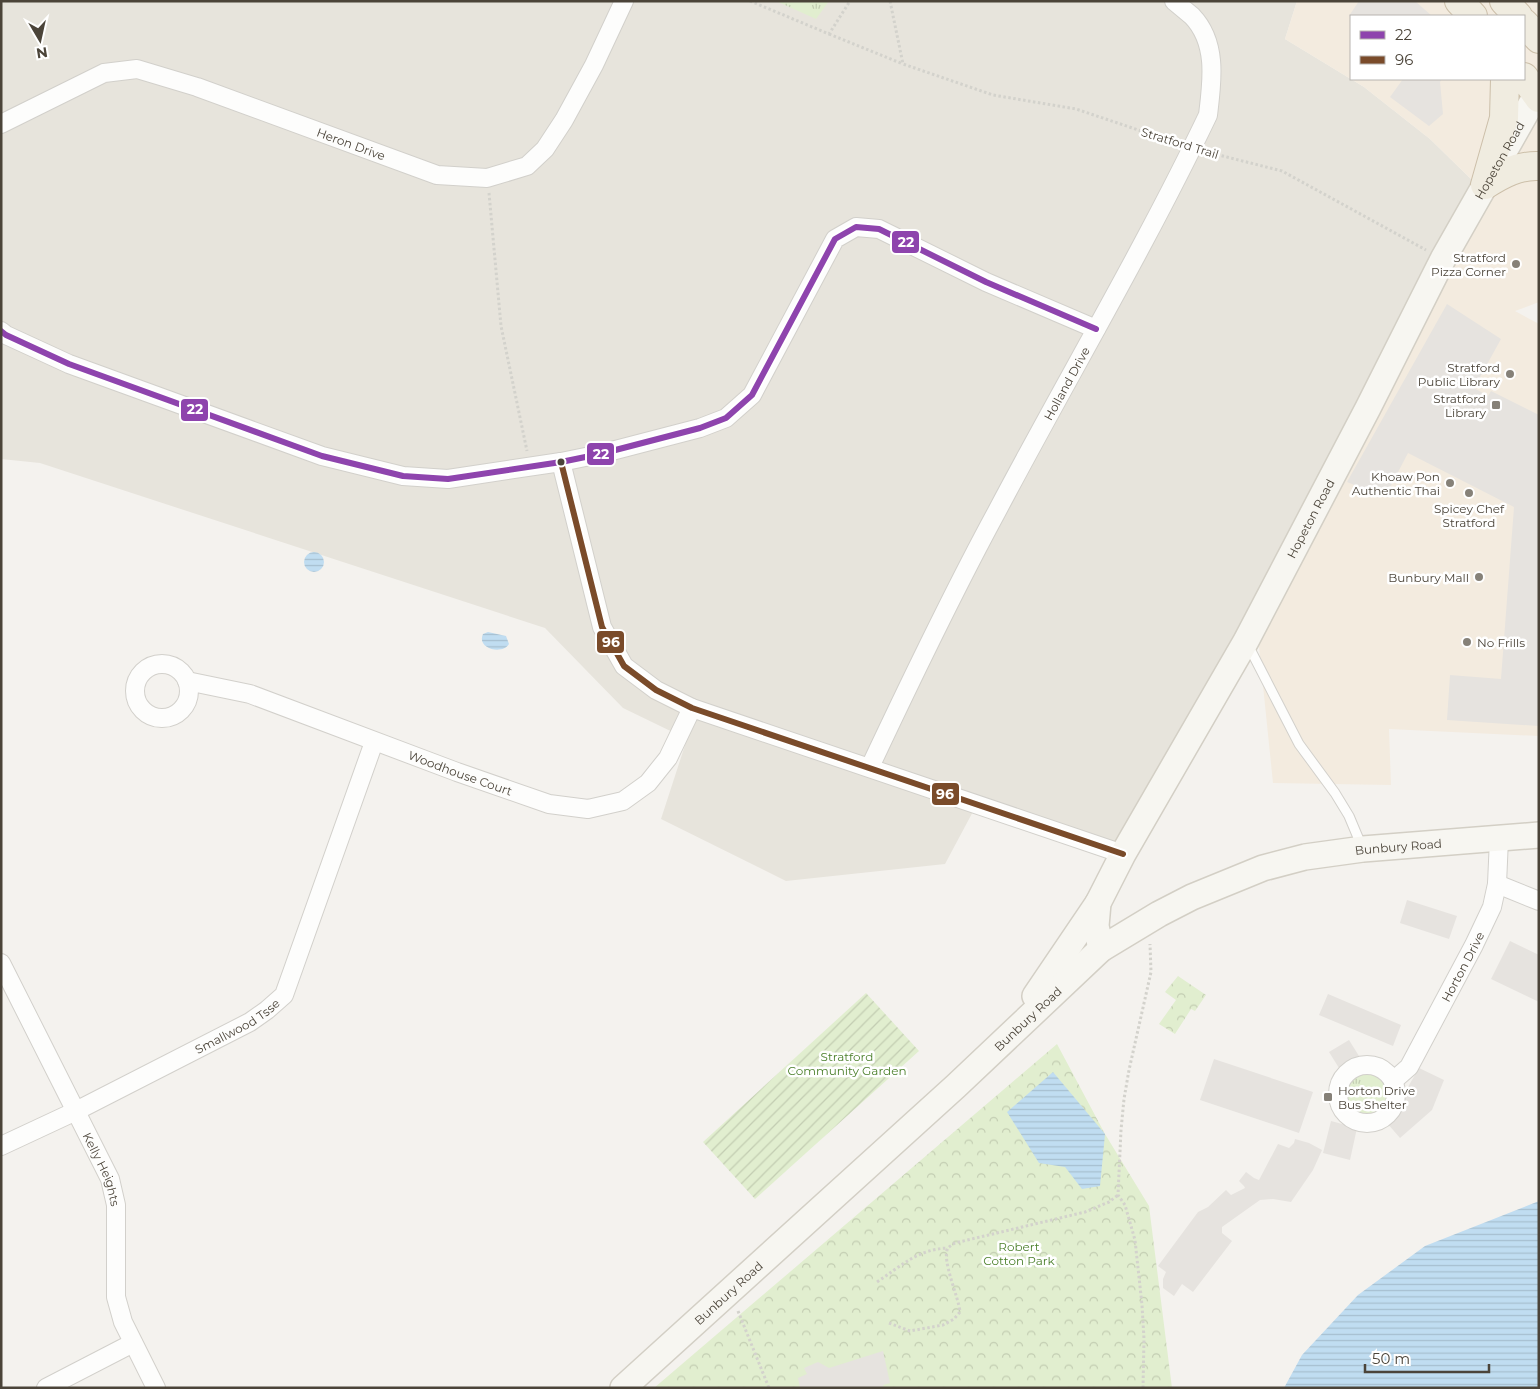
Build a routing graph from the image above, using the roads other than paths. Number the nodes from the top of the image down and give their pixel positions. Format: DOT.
graph roads {
  1 [pos="624,1"];
  2 [pos="1174,1"];
  3 [pos="1459,1"];
  4 [pos="1504,1"];
  5 [pos="1472,15"];
  6 [pos="1517,15"];
  7 [pos="1525,24"];
  8 [pos="1539,39"];
  9 [pos="1505,80"];
  10 [pos="1534,90"];
  11 [pos="1,124"];
  12 [pos="1539,166"];
  13 [pos="1485,185"];
  14 [pos="1096,329"];
  15 [pos="1,331"];
  16 [pos="561,462"];
  17 [pos="1246,641"];
  18 [pos="188,682"];
  19 [pos="692,708"];
  20 [pos="374,742"];
  21 [pos="870,768"];
  22 [pos="1534,837"];
  23 [pos="1498,839"];
  24 [pos="1363,849"];
  25 [pos="1123,854"];
  26 [pos="1497,884"];
  27 [pos="1539,901"];
  28 [pos="1098,903"];
  29 [pos="1101,949"];
  30 [pos="1,963"];
  31 [pos="1000,1044"];
  32 [pos="1393,1080"];
  33 [pos="76,1111"];
  34 [pos="1,1146"];
  35 [pos="133,1343"];
  36 [pos="46,1388"];
  37 [pos="156,1388"];
  38 [pos="622,1388"];
  1 -- 11 [label="street, Heron Drive"];
  2 -- 14 [label="street, Holland Drive"];
  3 -- 5 [label="highway"];
  4 -- 6 [label="highway"];
  7 -- 8 [label="highway"];
  9 -- 13 [label="highway"];
  10 -- 13 [label="main road, Hopeton Road"];
  12 -- 13 [label="highway"];
  13 -- 17 [label="main road, Hopeton Road"];
  14 -- 16 [label="street"];
  14 -- 21 [label="street, Holland Drive"];
  15 -- 16 [label="street"];
  16 -- 19 [label="street"];
  17 -- 24 [label="lane"];
  17 -- 25 [label="main road, Hopeton Road"];
  18 -- 20 [label="street, Woodhouse Court"];
  19 -- 20 [label="street, Woodhouse Court"];
  19 -- 21 [label="street"];
  20 -- 33 [label="street, Smallwood Tsse"];
  21 -- 25 [label="street"];
  22 -- 23 [label="main road, Bunbury Road"];
  23 -- 24 [label="main road, Bunbury Road"];
  23 -- 26 [label="street, Horton Drive"];
  24 -- 29 [label="main road, Bunbury Road"];
  25 -- 28 [label="main road, Hopeton Road"];
  26 -- 27 [label="street"];
  26 -- 32 [label="street, Horton Drive"];
  28 -- 29 [label="main road, Hopeton Road"];
  28 -- 31 [label="main road"];
  29 -- 31 [label="main road, Bunbury Road"];
  30 -- 33 [label="street, Kelly Heights"];
  31 -- 38 [label="main road, Bunbury Road"];
  32 -- 32 [label="street"];
  33 -- 34 [label="street, Smallwood Tsse"];
  33 -- 35 [label="street, Kelly Heights"];
  35 -- 36 [label="street"];
  35 -- 37 [label="street, Kelly Heights"];
}
